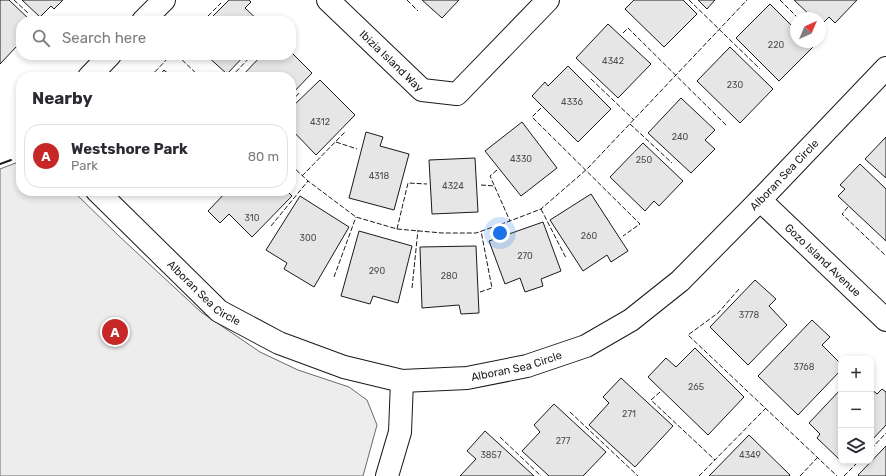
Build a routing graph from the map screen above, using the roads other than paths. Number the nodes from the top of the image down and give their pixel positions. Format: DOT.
graph roads {
  1 [pos="164,0"];
  2 [pos="328,0"];
  3 [pos="548,0"];
  4 [pos="148,16"];
  5 [pos="105,60"];
  6 [pos="886,68"];
  7 [pos="93,72"];
  8 [pos="102,196"];
  9 [pos="760,200"];
  10 [pos="884,313"];
  11 [pos="402,381"];
  12 [pos="387,476"];
  1 -- 4 [label="street"];
  2 -- 3 [label="street, Ibizia Island Way"];
  5 -- 7 [label="street"];
  6 -- 9 [label="street, Alboran Sea Circle"];
  8 -- 11 [label="street, Alboran Sea Circle"];
  9 -- 10 [label="street, Gozo Island Avenue"];
  9 -- 11 [label="street, Alboran Sea Circle"];
  11 -- 12 [label="street"];
}
